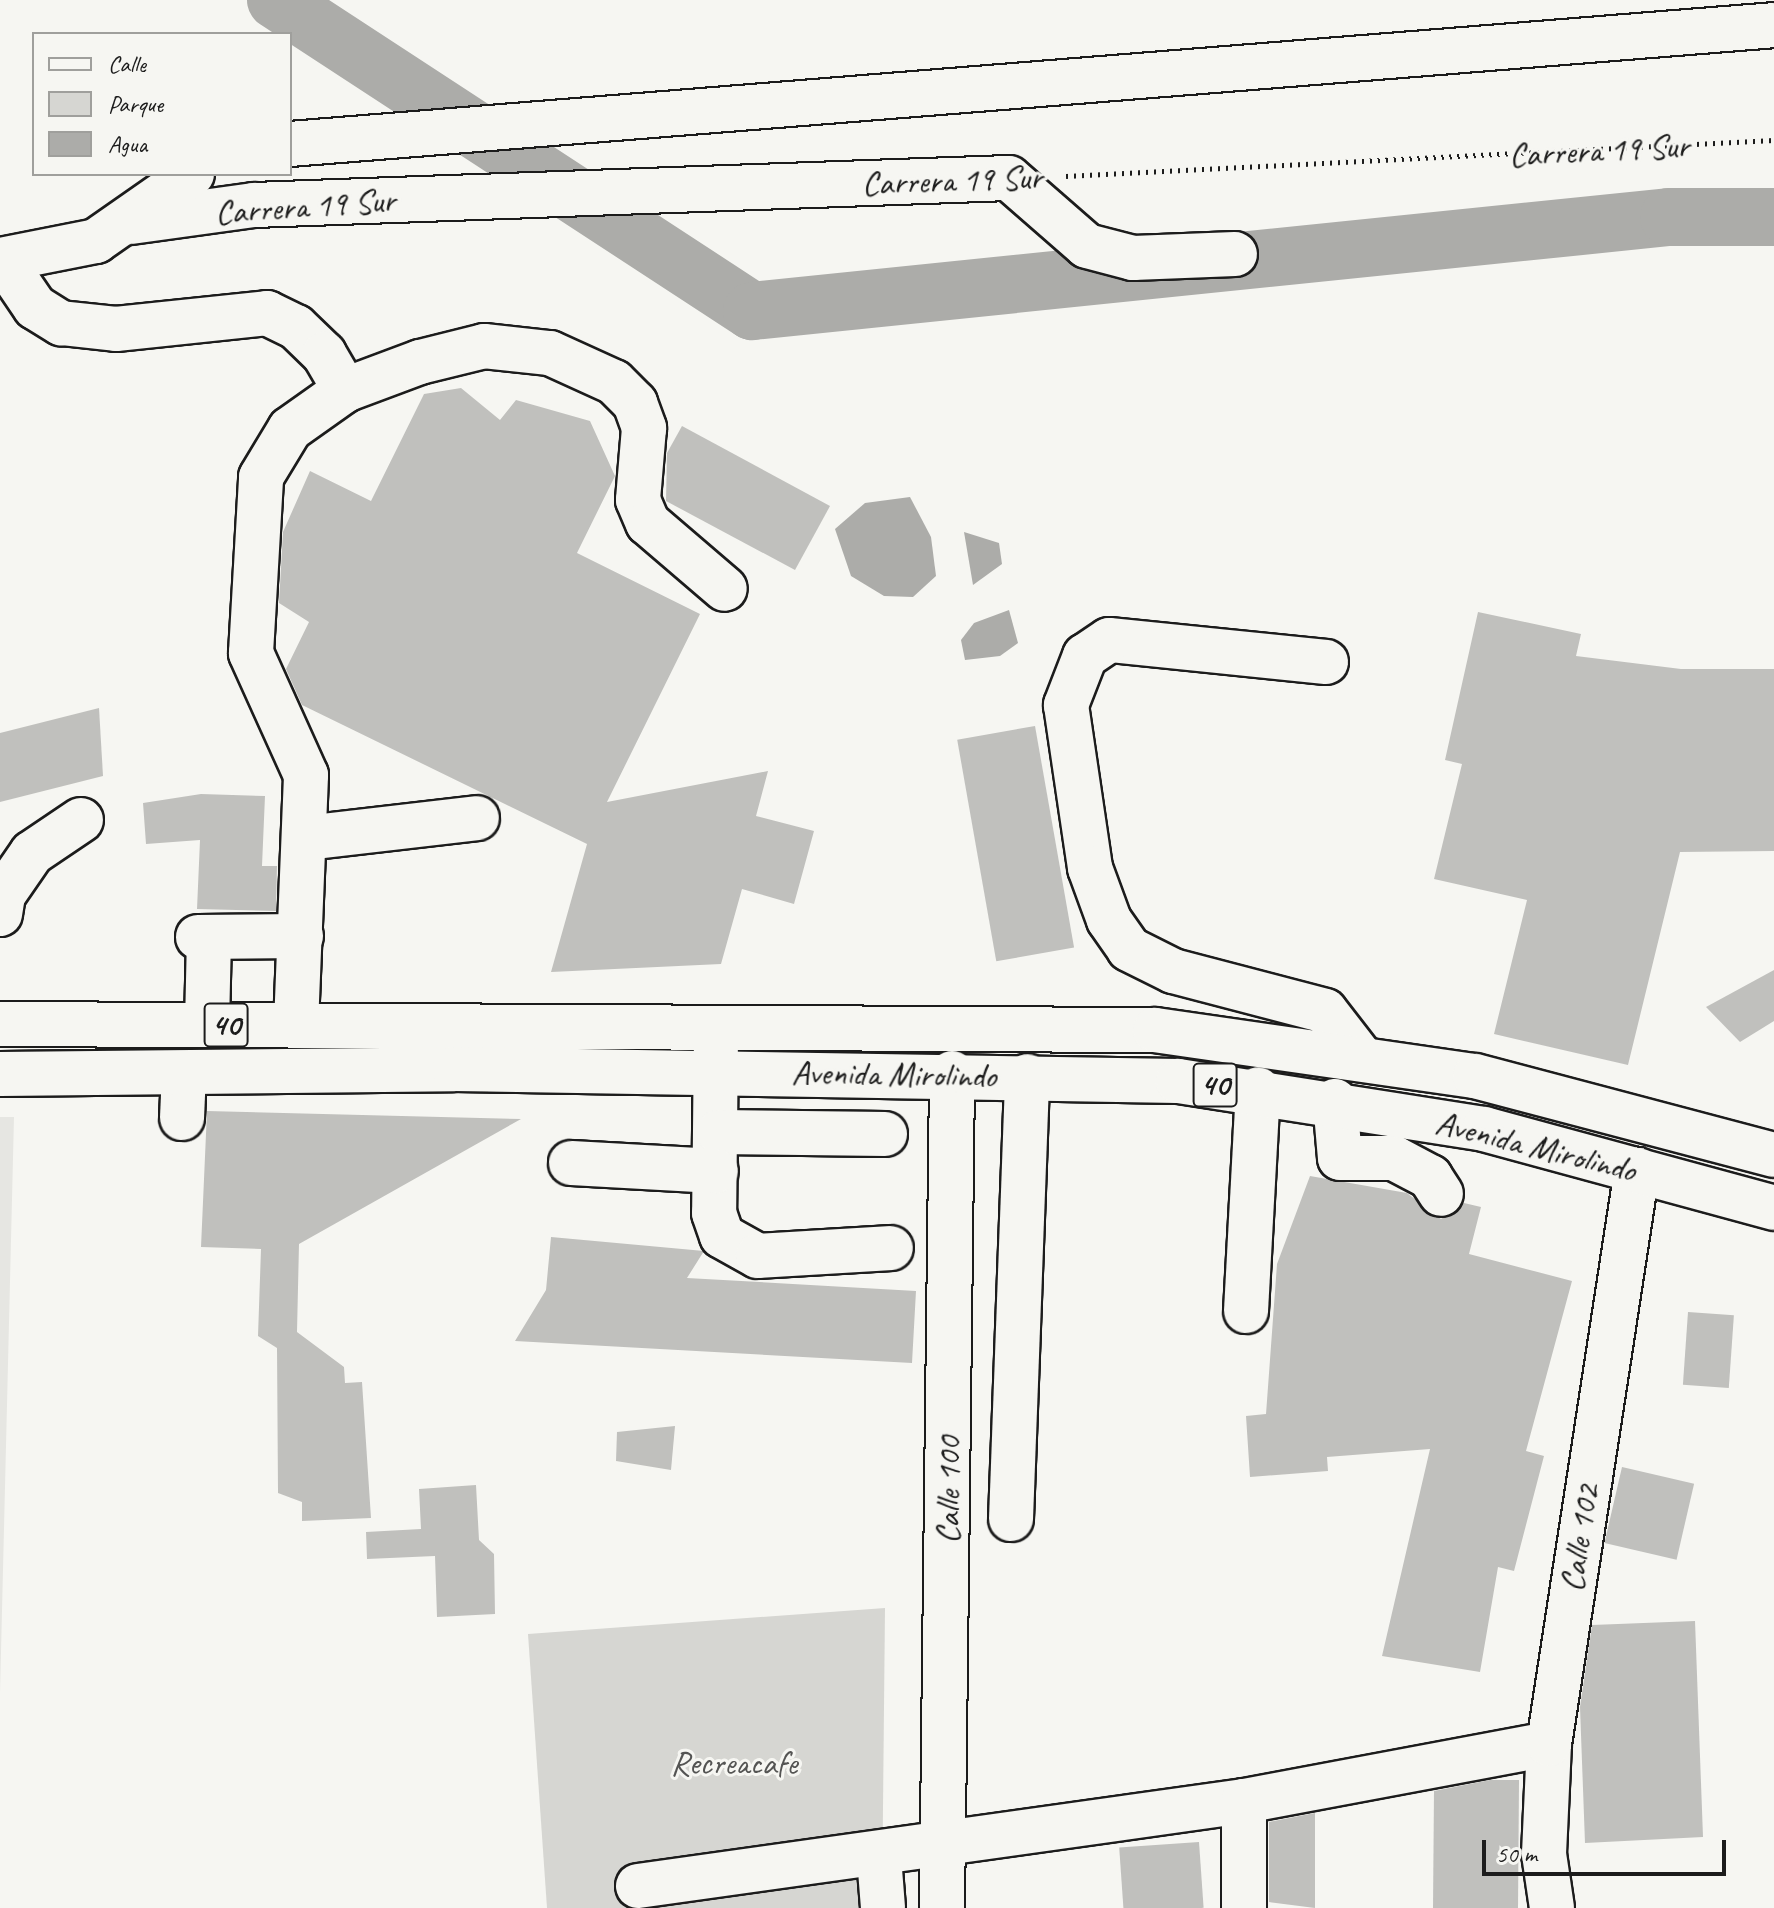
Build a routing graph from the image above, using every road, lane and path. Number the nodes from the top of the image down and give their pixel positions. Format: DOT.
graph roads {
  1 [pos="1774,25"];
  2 [pos="1774,140"];
  3 [pos="292,144"];
  4 [pos="189,176"];
  5 [pos="1009,178"];
  6 [pos="131,222"];
  7 [pos="1235,254"];
  8 [pos="1,260"];
  9 [pos="345,390"];
  10 [pos="725,589"];
  11 [pos="1326,662"];
  12 [pos="477,818"];
  13 [pos="81,820"];
  14 [pos="305,838"];
  15 [pos="0,914"];
  16 [pos="301,936"];
  17 [pos="0,1024"];
  18 [pos="207,1025"];
  19 [pos="296,1025"];
  20 [pos="644,1027"];
  21 [pos="716,1028"];
  22 [pos="933,1031"];
  23 [pos="1359,1055"];
  24 [pos="641,1072"];
  25 [pos="717,1072"];
  26 [pos="184,1073"];
  27 [pos="952,1073"];
  28 [pos="0,1074"];
  29 [pos="1027,1076"];
  30 [pos="1258,1089"];
  31 [pos="1335,1101"];
  32 [pos="182,1118"];
  33 [pos="885,1134"];
  34 [pos="718,1152"];
  35 [pos="1774,1155"];
  36 [pos="571,1163"];
  37 [pos="1637,1170"];
  38 [pos="1441,1194"];
  39 [pos="1774,1208"];
  40 [pos="891,1248"];
  41 [pos="1246,1311"];
  42 [pos="1011,1519"];
  43 [pos="1549,1744"];
  44 [pos="1244,1801"];
  45 [pos="942,1847"];
  46 [pos="879,1857"];
  47 [pos="638,1886"];
  48 [pos="883,1908"];
  49 [pos="942,1908"];
  50 [pos="1244,1908"];
  51 [pos="1552,1908"];
  1 -- 3 [label="street, Carrera 19 Sur"];
  2 -- 5 [label="path, Carrera 19 Sur"];
  4 -- 6 [label="street, Carrera 19 Sur"];
  5 -- 6 [label="street, Carrera 19 Sur"];
  5 -- 7 [label="street"];
  6 -- 8 [label="street, Carrera 19 Sur"];
  8 -- 9 [label="street"];
  9 -- 10 [label="street"];
  9 -- 14 [label="street"];
  11 -- 23 [label="street"];
  12 -- 14 [label="street"];
  13 -- 15 [label="street"];
  14 -- 16 [label="street"];
  16 -- 18 [label="street"];
  16 -- 19 [label="street"];
  17 -- 18 [label="street, Avenida Mirolindo / 40"];
  18 -- 19 [label="street, Avenida Mirolindo / 40"];
  19 -- 20 [label="street, Avenida Mirolindo / 40"];
  20 -- 21 [label="street, Avenida Mirolindo / 40"];
  20 -- 22 [label="street"];
  20 -- 24 [label="street"];
  21 -- 22 [label="street, Avenida Mirolindo / 40"];
  21 -- 25 [label="street"];
  22 -- 23 [label="street, Avenida Mirolindo / 40"];
  23 -- 35 [label="street, Avenida Mirolindo / 40"];
  24 -- 25 [label="street, Avenida Mirolindo / 40"];
  24 -- 26 [label="street, 40"];
  25 -- 27 [label="street, Avenida Mirolindo / 40"];
  25 -- 34 [label="street"];
  26 -- 28 [label="street, 40"];
  26 -- 32 [label="street"];
  27 -- 29 [label="street, Avenida Mirolindo / 40"];
  27 -- 45 [label="street, Calle 100"];
  29 -- 30 [label="street, Avenida Mirolindo / 40"];
  29 -- 42 [label="street"];
  30 -- 31 [label="street, Avenida Mirolindo / 40"];
  30 -- 41 [label="street"];
  31 -- 37 [label="street, Avenida Mirolindo / 40"];
  31 -- 38 [label="street"];
  33 -- 34 [label="street"];
  34 -- 36 [label="street"];
  34 -- 40 [label="street"];
  37 -- 39 [label="street, Avenida Mirolindo / 40"];
  37 -- 43 [label="street, Calle 102"];
  43 -- 44 [label="street"];
  43 -- 51 [label="street, Calle 102"];
  44 -- 45 [label="street"];
  44 -- 50 [label="street"];
  45 -- 46 [label="street"];
  45 -- 49 [label="street, Calle 100"];
  46 -- 47 [label="street"];
  46 -- 48 [label="street"];
}
